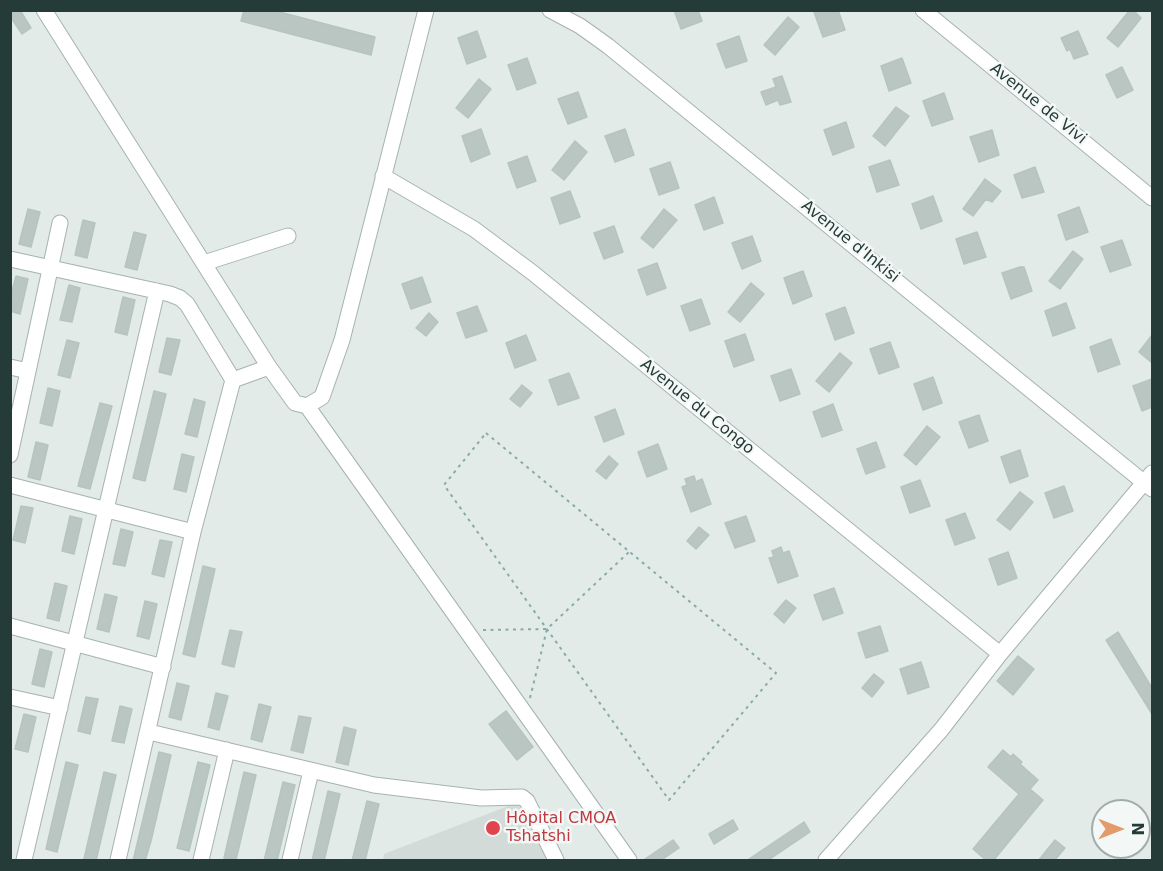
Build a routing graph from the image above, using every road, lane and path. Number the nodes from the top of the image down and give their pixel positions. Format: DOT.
graph roads {
  1 [pos="44,10"];
  2 [pos="426,10"];
  3 [pos="550,10"];
  4 [pos="923,10"];
  5 [pos="383,177"];
  6 [pos="1152,198"];
  7 [pos="60,224"];
  8 [pos="288,236"];
  9 [pos="10,259"];
  10 [pos="204,263"];
  11 [pos="51,268"];
  12 [pos="157,291"];
  13 [pos="269,366"];
  14 [pos="10,367"];
  15 [pos="28,371"];
  16 [pos="233,380"];
  17 [pos="307,406"];
  18 [pos="10,454"];
  19 [pos="1150,481"];
  20 [pos="10,485"];
  21 [pos="107,510"];
  22 [pos="193,532"];
  23 [pos="629,552"];
  24 [pos="10,626"];
  25 [pos="547,629"];
  26 [pos="466,630"];
  27 [pos="76,643"];
  28 [pos="1000,654"];
  29 [pos="163,667"];
  30 [pos="10,697"];
  31 [pos="60,708"];
  32 [pos="525,715"];
  33 [pos="149,732"];
  34 [pos="227,750"];
  35 [pos="310,771"];
  36 [pos="24,861"];
  37 [pos="118,861"];
  38 [pos="201,861"];
  39 [pos="290,861"];
  40 [pos="556,861"];
  41 [pos="629,861"];
  42 [pos="826,861"];
  1 -- 10 [label="street"];
  2 -- 5 [label="street"];
  3 -- 19 [label="street, Avenue d'Inkisi"];
  4 -- 6 [label="street, Avenue de Vivi"];
  5 -- 17 [label="street"];
  5 -- 28 [label="street, Avenue du Congo"];
  7 -- 11 [label="street"];
  8 -- 10 [label="street"];
  9 -- 11 [label="street"];
  10 -- 13 [label="street"];
  11 -- 12 [label="street"];
  11 -- 15 [label="street"];
  12 -- 16 [label="street"];
  12 -- 21 [label="street"];
  13 -- 16 [label="street"];
  13 -- 17 [label="street"];
  14 -- 15 [label="street"];
  15 -- 18 [label="street"];
  16 -- 22 [label="street"];
  17 -- 26 [label="street"];
  19 -- 28 [label="street"];
  20 -- 21 [label="street"];
  21 -- 22 [label="street"];
  21 -- 27 [label="street"];
  22 -- 29 [label="street"];
  23 -- 25 [label="path"];
  23 -- 25 [label="path"];
  23 -- 25 [label="path"];
  24 -- 27 [label="street"];
  25 -- 26 [label="path"];
  25 -- 32 [label="path"];
  26 -- 32 [label="street"];
  27 -- 29 [label="street"];
  27 -- 31 [label="street"];
  28 -- 42 [label="street"];
  29 -- 33 [label="street"];
  30 -- 31 [label="street"];
  31 -- 36 [label="street"];
  32 -- 41 [label="street"];
  33 -- 34 [label="street"];
  33 -- 37 [label="street"];
  34 -- 35 [label="street"];
  34 -- 38 [label="street"];
  35 -- 39 [label="street"];
  35 -- 40 [label="street"];
}
